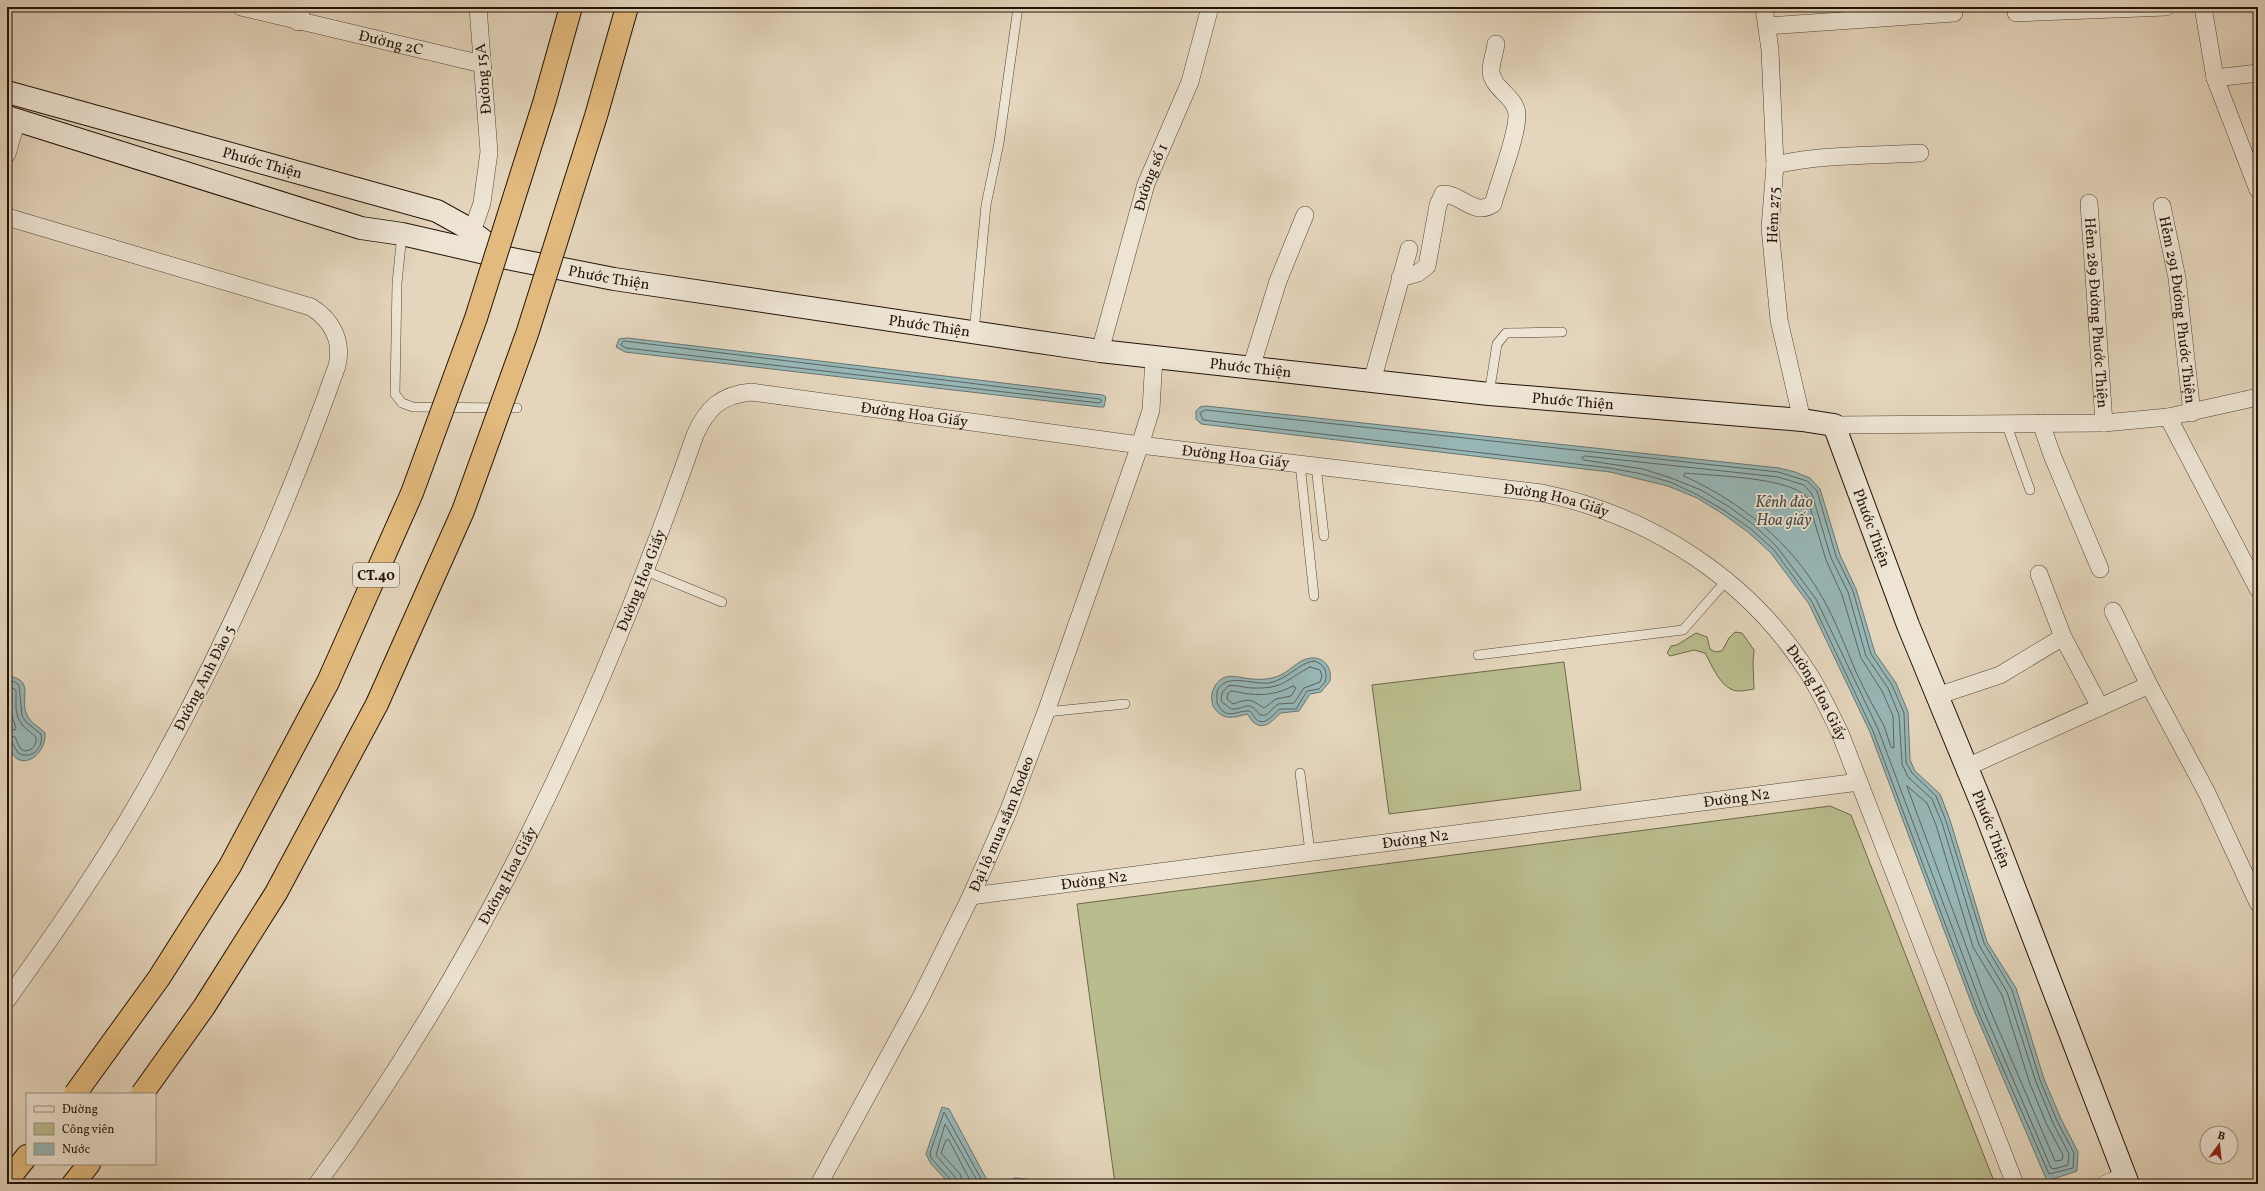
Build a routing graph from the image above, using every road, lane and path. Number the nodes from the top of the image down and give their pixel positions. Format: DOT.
graph roads {
  1 [pos="241,7"];
  2 [pos="478,7"];
  3 [pos="571,7"];
  4 [pos="627,7"];
  5 [pos="1018,7"];
  6 [pos="1210,7"];
  7 [pos="1764,7"];
  8 [pos="2166,7"];
  9 [pos="2203,7"];
  10 [pos="2016,12"];
  11 [pos="1954,13"];
  12 [pos="300,14"];
  13 [pos="1767,26"];
  14 [pos="1496,44"];
  15 [pos="482,64"];
  16 [pos="2258,73"];
  17 [pos="2215,78"];
  18 [pos="7,92"];
  19 [pos="12,118"];
  20 [pos="1920,153"];
  21 [pos="7,154"];
  22 [pos="1776,165"];
  23 [pos="2258,189"];
  24 [pos="2089,202"];
  25 [pos="2162,206"];
  26 [pos="1305,215"];
  27 [pos="7,217"];
  28 [pos="472,232"];
  29 [pos="402,234"];
  30 [pos="1408,249"];
  31 [pos="506,258"];
  32 [pos="1400,278"];
  33 [pos="1562,332"];
  34 [pos="974,333"];
  35 [pos="1100,351"];
  36 [pos="1154,357"];
  37 [pos="1251,368"];
  38 [pos="1372,381"];
  39 [pos="1489,394"];
  40 [pos="2258,397"];
  41 [pos="517,408"];
  42 [pos="2192,413"];
  43 [pos="2168,417"];
  44 [pos="1802,420"];
  45 [pos="2041,423"];
  46 [pos="2104,423"];
  47 [pos="2006,424"];
  48 [pos="1834,425"];
  49 [pos="1140,445"];
  50 [pos="1308,465"];
  51 [pos="2030,490"];
  52 [pos="1324,536"];
  53 [pos="2100,569"];
  54 [pos="646,571"];
  55 [pos="2039,574"];
  56 [pos="1726,581"];
  57 [pos="2258,589"];
  58 [pos="1314,596"];
  59 [pos="722,602"];
  60 [pos="2113,611"];
  61 [pos="2063,637"];
  62 [pos="1478,655"];
  63 [pos="2149,685"];
  64 [pos="1937,696"];
  65 [pos="1125,704"];
  66 [pos="2100,707"];
  67 [pos="1046,712"];
  68 [pos="1967,767"];
  69 [pos="1300,773"];
  70 [pos="1859,782"];
  71 [pos="1310,852"];
  72 [pos="971,896"];
  73 [pos="2258,903"];
  74 [pos="7,1000"];
  75 [pos="77,1093"];
  76 [pos="143,1093"];
  77 [pos="26,1157"];
  78 [pos="88,1165"];
  79 [pos="7,1181"];
  80 [pos="2120,1181"];
  81 [pos="73,1184"];
  82 [pos="317,1184"];
  83 [pos="819,1184"];
  84 [pos="2015,1184"];
  1 -- 12 [label="street, Đường 2C"];
  2 -- 15 [label="street, Đường 15A"];
  3 -- 75 [label="highway, CT.40, bridge"];
  4 -- 76 [label="highway, bridge"];
  5 -- 34 [label="lane"];
  6 -- 35 [label="street, Đường số 1"];
  7 -- 13 [label="street, Hẻm 275"];
  8 -- 10 [label="street"];
  9 -- 17 [label="street"];
  11 -- 13 [label="street"];
  12 -- 15 [label="street, Đường 2C"];
  13 -- 22 [label="street, Hẻm 275"];
  14 -- 32 [label="street"];
  15 -- 28 [label="street, Đường 15A"];
  16 -- 17 [label="street"];
  17 -- 23 [label="street"];
  18 -- 28 [label="street, Phước Thiện"];
  19 -- 21 [label="street"];
  19 -- 29 [label="street, Phước Thiện"];
  20 -- 22 [label="street"];
  22 -- 44 [label="street, Hẻm 275"];
  24 -- 46 [label="street, Hẻm 289 Đường Phước Thiện"];
  25 -- 42 [label="street, Hẻm 291 Đường Phước Thiện"];
  26 -- 37 [label="street"];
  27 -- 74 [label="street, Đường Anh Đào 5"];
  28 -- 31 [label="street, Phước Thiện"];
  29 -- 31 [label="street, Phước Thiện"];
  29 -- 41 [label="lane"];
  30 -- 32 [label="street"];
  31 -- 34 [label="street, Phước Thiện"];
  32 -- 38 [label="street"];
  33 -- 39 [label="lane"];
  34 -- 35 [label="street, Phước Thiện"];
  35 -- 36 [label="street, Phước Thiện"];
  36 -- 37 [label="street, Phước Thiện"];
  36 -- 49 [label="street, Đại lộ mua sắm Rodeo"];
  37 -- 38 [label="street, Phước Thiện"];
  38 -- 39 [label="street, Phước Thiện"];
  39 -- 44 [label="street, Phước Thiện"];
  40 -- 42 [label="street"];
  42 -- 43 [label="street"];
  43 -- 46 [label="street"];
  43 -- 57 [label="street"];
  44 -- 48 [label="street, Phước Thiện"];
  45 -- 46 [label="street"];
  45 -- 47 [label="street"];
  45 -- 53 [label="street"];
  47 -- 48 [label="street"];
  47 -- 51 [label="lane"];
  48 -- 64 [label="street, Phước Thiện"];
  49 -- 50 [label="street, Đường Hoa Giấy"];
  49 -- 54 [label="street, Đường Hoa Giấy"];
  49 -- 67 [label="street, Đại lộ mua sắm Rodeo"];
  50 -- 52 [label="lane"];
  50 -- 56 [label="street, Đường Hoa Giấy"];
  50 -- 58 [label="lane"];
  54 -- 59 [label="lane"];
  54 -- 82 [label="street, Đường Hoa Giấy"];
  55 -- 61 [label="street"];
  56 -- 62 [label="lane"];
  56 -- 70 [label="street, Đường Hoa Giấy"];
  60 -- 63 [label="street"];
  61 -- 64 [label="street"];
  61 -- 66 [label="street"];
  63 -- 66 [label="street"];
  63 -- 73 [label="street"];
  64 -- 68 [label="street, Phước Thiện"];
  65 -- 67 [label="lane"];
  66 -- 68 [label="street"];
  67 -- 72 [label="street, Đại lộ mua sắm Rodeo"];
  68 -- 80 [label="street, Phước Thiện"];
  69 -- 71 [label="lane"];
  70 -- 71 [label="street, Đường N2"];
  70 -- 84 [label="street, Đường Hoa Giấy"];
  71 -- 72 [label="street, Đường N2"];
  72 -- 83 [label="street, Đại lộ mua sắm Rodeo"];
  77 -- 79 [label="highway"];
  78 -- 81 [label="highway"];
}
